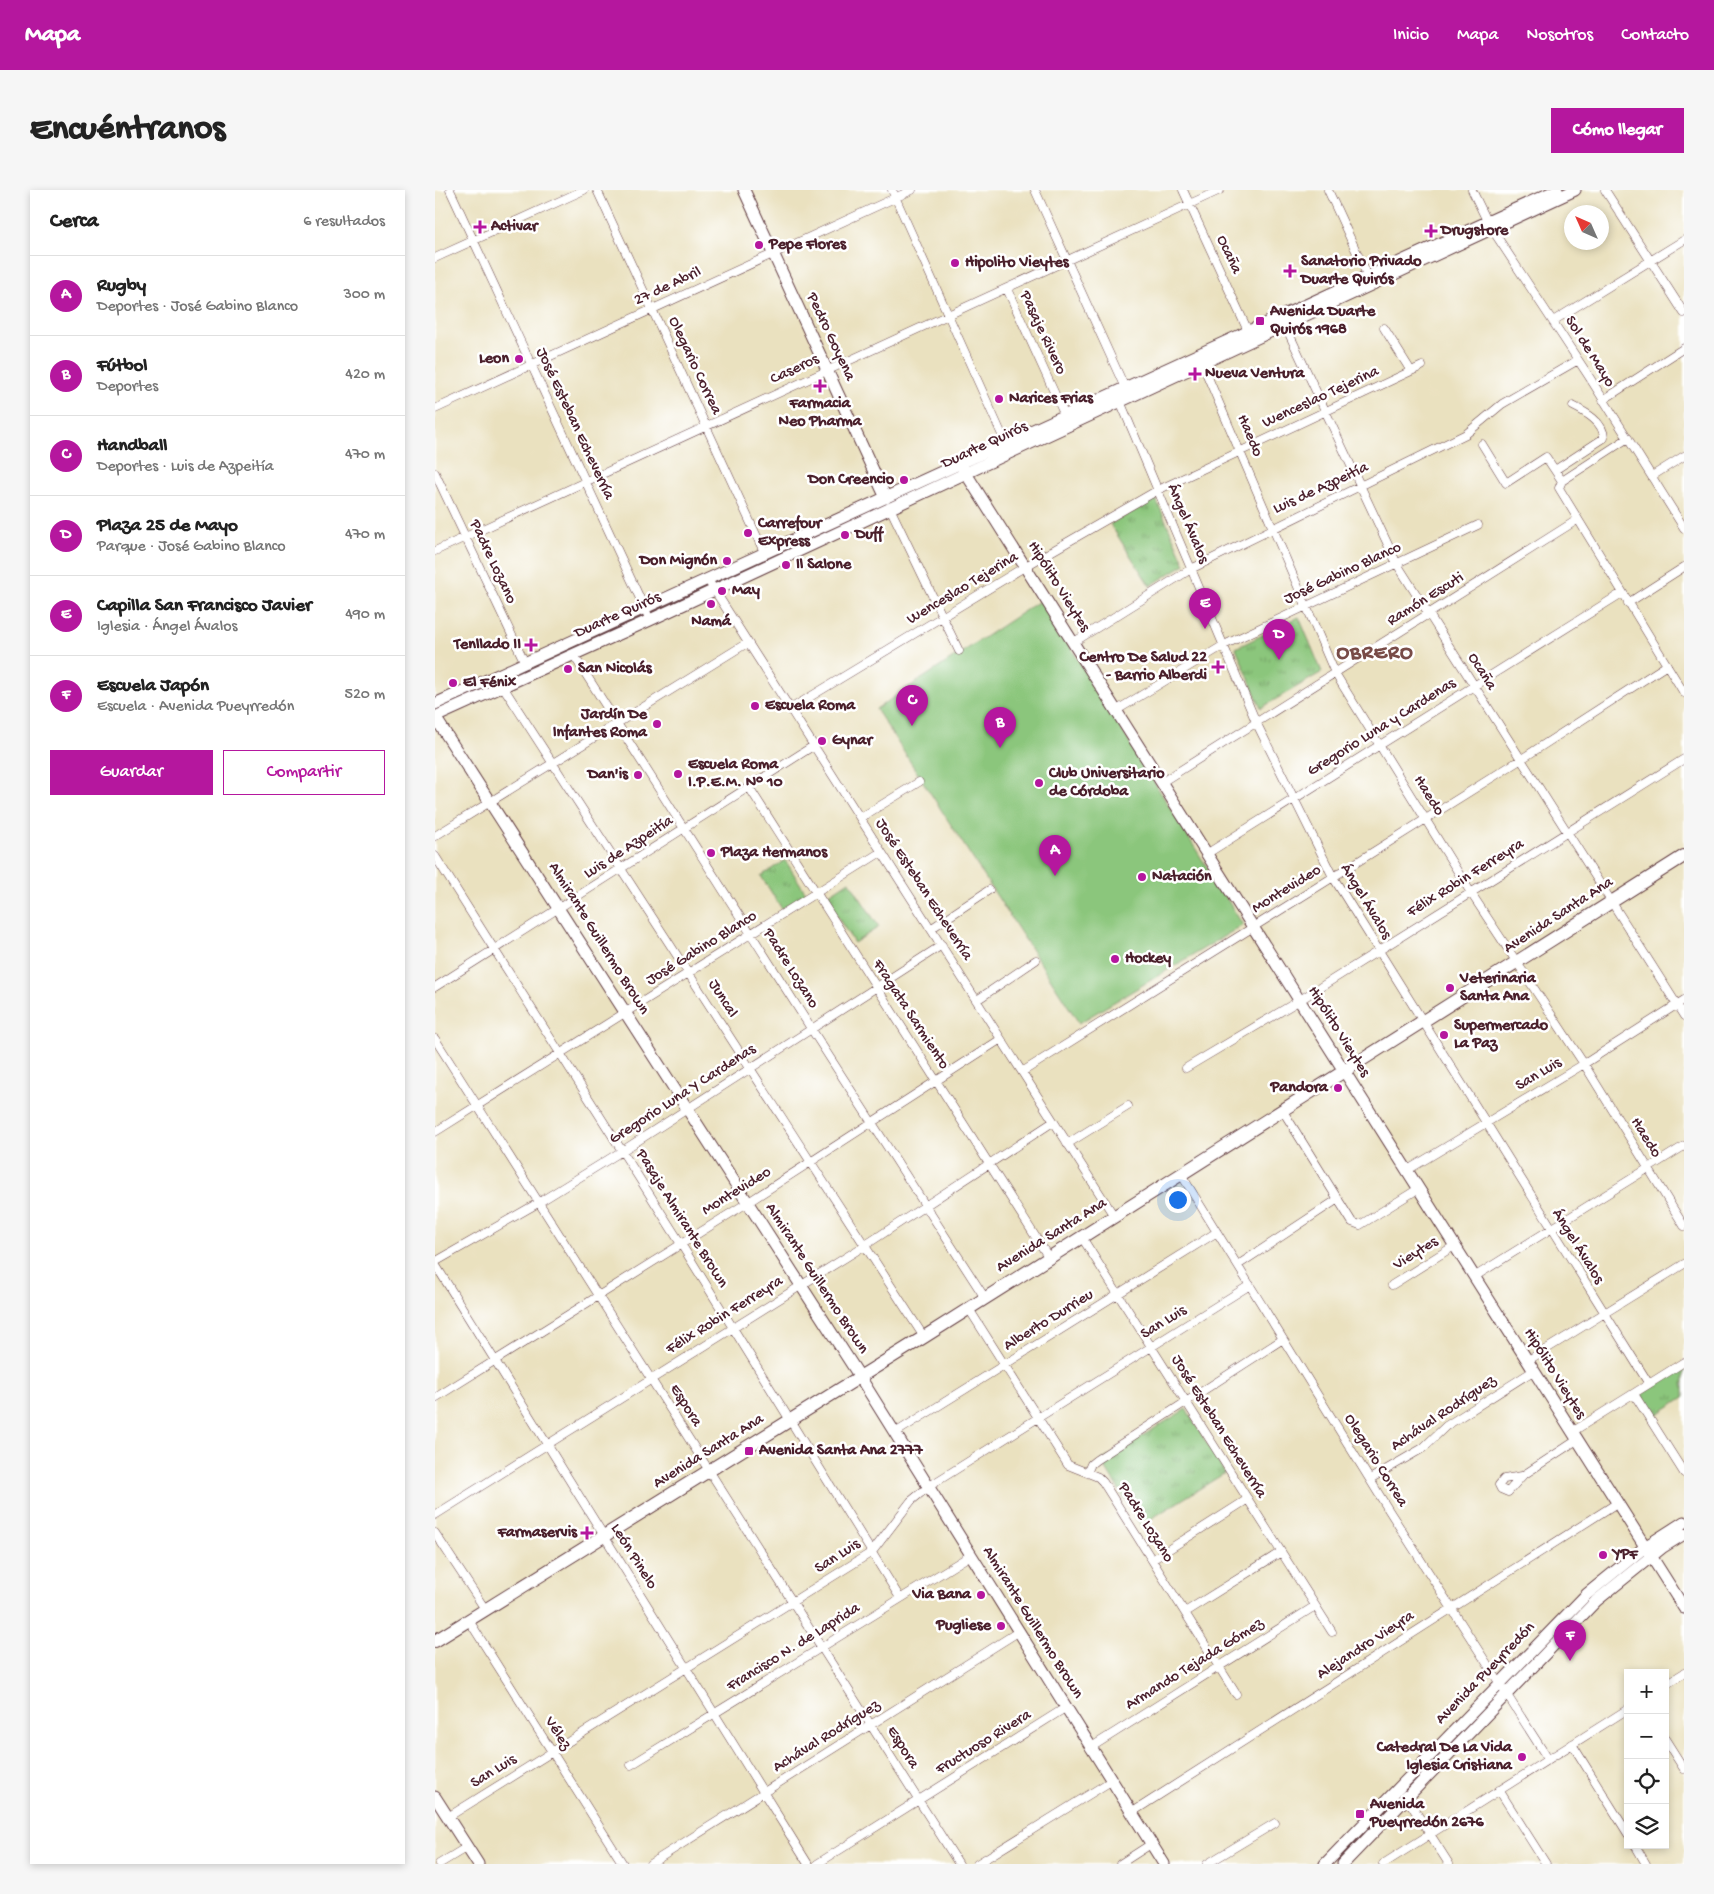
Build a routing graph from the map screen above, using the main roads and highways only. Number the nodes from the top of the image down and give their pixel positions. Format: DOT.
graph roads {
  1 [pos="744,190"];
  2 [pos="1557,190"];
  3 [pos="1575,190"];
  4 [pos="1490,226"];
  5 [pos="1370,281"];
  6 [pos="1200,359"];
  7 [pos="1008,447"];
  8 [pos="963,468"];
  9 [pos="888,503"];
  10 [pos="711,585"];
  11 [pos="500,681"];
  12 [pos="435,704"];
  13 [pos="435,717"];
  14 [pos="1684,856"];
  15 [pos="1344,1073"];
  16 [pos="860,1377"];
  17 [pos="1684,1522"];
  18 [pos="1684,1534"];
  19 [pos="1648,1552"];
  20 [pos="1684,1608"];
  21 [pos="435,1641"];
  22 [pos="1402,1792"];
  23 [pos="435,1796"];
  24 [pos="478,1864"];
  25 [pos="1164,1864"];
  26 [pos="1325,1864"];
  27 [pos="1343,1864"];
  1 -- 9 [label="main road, Pedro Goyena"];
  2 -- 4 [label="main road, Duarte Quirós"];
  3 -- 4 [label="main road, Duarte Quirós"];
  4 -- 5 [label="main road, Duarte Quirós"];
  5 -- 6 [label="main road, Duarte Quirós"];
  5 -- 6 [label="main road, Duarte Quirós"];
  6 -- 7 [label="main road, Duarte Quirós"];
  6 -- 7 [label="main road, Duarte Quirós"];
  7 -- 8 [label="main road, Duarte Quirós"];
  8 -- 9 [label="main road, Duarte Quirós"];
  8 -- 15 [label="main road, Hipólito Vieytes"];
  9 -- 10 [label="main road, Duarte Quirós"];
  9 -- 10 [label="main road, Duarte Quirós"];
  10 -- 11 [label="main road, Duarte Quirós"];
  10 -- 11 [label="main road, Duarte Quirós"];
  11 -- 12 [label="main road, Duarte Quirós"];
  11 -- 13 [label="main road, Duarte Quirós"];
  13 -- 16 [label="main road, Almirante Guillermo Brown"];
  14 -- 15 [label="main road, Avenida Santa Ana"];
  15 -- 16 [label="main road, Avenida Santa Ana"];
  15 -- 19 [label="main road, Hipólito Vieytes"];
  16 -- 21 [label="main road, Avenida Santa Ana"];
  16 -- 25 [label="main road, Almirante Guillermo Brown"];
  17 -- 19 [label="main road, Avenida Pueyrredón"];
  18 -- 19 [label="main road, Avenida Pueyrredón"];
  19 -- 20 [label="main road, Hipólito Vieytes"];
  19 -- 22 [label="main road, Avenida Pueyrredón"];
  22 -- 26 [label="main road, Avenida Pueyrredón"];
  22 -- 27 [label="main road, Avenida Pueyrredón"];
  23 -- 24 [label="main road"];
}
